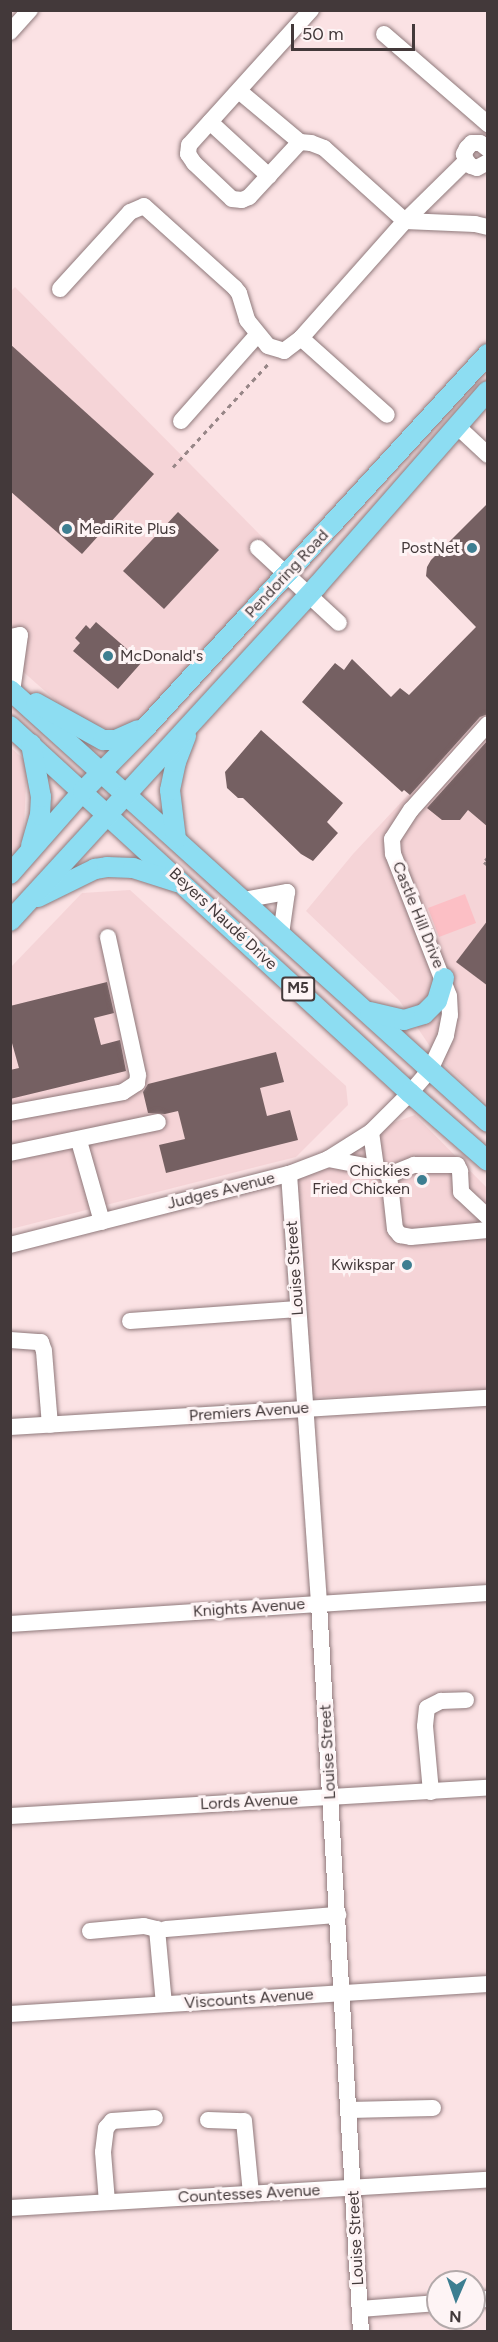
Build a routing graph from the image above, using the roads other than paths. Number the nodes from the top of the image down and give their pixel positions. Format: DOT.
graph roads {
  1 [pos="311,10"];
  2 [pos="23,13"];
  3 [pos="10,32"];
  4 [pos="384,34"];
  5 [pos="238,91"];
  6 [pos="210,122"];
  7 [pos="488,124"];
  8 [pos="300,142"];
  9 [pos="485,142"];
  10 [pos="475,163"];
  11 [pos="268,176"];
  12 [pos="488,181"];
  13 [pos="405,221"];
  14 [pos="488,227"];
  15 [pos="60,289"];
  16 [pos="258,334"];
  17 [pos="301,338"];
  18 [pos="488,354"];
  19 [pos="488,391"];
  20 [pos="387,415"];
  21 [pos="181,421"];
  22 [pos="457,426"];
  23 [pos="488,454"];
  24 [pos="258,548"];
  25 [pos="286,574"];
  26 [pos="308,596"];
  27 [pos="339,623"];
  28 [pos="10,637"];
  29 [pos="14,693"];
  30 [pos="196,717"];
  31 [pos="488,724"];
  32 [pos="10,726"];
  33 [pos="147,726"];
  34 [pos="31,744"];
  35 [pos="102,771"];
  36 [pos="83,791"];
  37 [pos="127,794"];
  38 [pos="110,816"];
  39 [pos="176,839"];
  40 [pos="27,857"];
  41 [pos="10,874"];
  42 [pos="186,884"];
  43 [pos="243,900"];
  44 [pos="25,904"];
  45 [pos="10,921"];
  46 [pos="282,934"];
  47 [pos="108,937"];
  48 [pos="444,978"];
  49 [pos="364,1010"];
  50 [pos="430,1070"];
  51 [pos="410,1093"];
  52 [pos="10,1113"];
  53 [pos="158,1122"];
  54 [pos="488,1122"];
  55 [pos="371,1132"];
  56 [pos="79,1141"];
  57 [pos="10,1153"];
  58 [pos="328,1159"];
  59 [pos="488,1161"];
  60 [pos="382,1171"];
  61 [pos="289,1174"];
  62 [pos="488,1217"];
  63 [pos="102,1222"];
  64 [pos="488,1230"];
  65 [pos="10,1245"];
  66 [pos="298,1309"];
  67 [pos="130,1321"];
  68 [pos="10,1340"];
  69 [pos="488,1398"];
  70 [pos="305,1408"];
  71 [pos="50,1425"];
  72 [pos="10,1427"];
  73 [pos="488,1593"];
  74 [pos="319,1604"];
  75 [pos="10,1624"];
  76 [pos="466,1700"];
  77 [pos="488,1788"];
  78 [pos="431,1792"];
  79 [pos="330,1798"];
  80 [pos="10,1816"];
  81 [pos="338,1915"];
  82 [pos="166,1929"];
  83 [pos="90,1931"];
  84 [pos="488,1984"];
  85 [pos="342,1993"];
  86 [pos="164,2004"];
  87 [pos="10,2014"];
  88 [pos="434,2108"];
  89 [pos="349,2110"];
  90 [pos="155,2118"];
  91 [pos="208,2120"];
  92 [pos="488,2180"];
  93 [pos="353,2187"];
  94 [pos="251,2194"];
  95 [pos="107,2202"];
  96 [pos="10,2208"];
  97 [pos="426,2304"];
  98 [pos="360,2309"];
  99 [pos="361,2331"];
  1 -- 5 [label="street"];
  2 -- 3 [label="street"];
  4 -- 7 [label="street"];
  5 -- 6 [label="street"];
  5 -- 8 [label="street"];
  6 -- 11 [label="street"];
  6 -- 11 [label="street"];
  8 -- 11 [label="street"];
  8 -- 13 [label="street"];
  9 -- 10 [label="street"];
  10 -- 12 [label="street"];
  10 -- 13 [label="street"];
  13 -- 14 [label="street"];
  13 -- 17 [label="street"];
  15 -- 16 [label="street"];
  16 -- 17 [label="street"];
  16 -- 21 [label="street"];
  17 -- 20 [label="street"];
  18 -- 25 [label="main road, Pendoring Road"];
  19 -- 22 [label="main road, Pendoring Road"];
  22 -- 23 [label="street"];
  22 -- 26 [label="main road, Pendoring Road"];
  24 -- 25 [label="street"];
  25 -- 26 [label="street"];
  25 -- 33 [label="main road, Pendoring Road"];
  26 -- 27 [label="street"];
  26 -- 30 [label="main road, Pendoring Road"];
  28 -- 29 [label="street"];
  29 -- 33 [label="main road"];
  29 -- 35 [label="main road, Beyers Naudé Drive / M5"];
  30 -- 37 [label="main road, Pendoring Road"];
  30 -- 39 [label="main road"];
  31 -- 48 [label="street, Castle Hill Drive"];
  32 -- 34 [label="main road, Beyers Naudé Drive / M5"];
  33 -- 35 [label="main road, Pendoring Road"];
  34 -- 36 [label="main road, Beyers Naudé Drive / M5"];
  34 -- 40 [label="main road"];
  35 -- 36 [label="main road, Pendoring Road"];
  35 -- 37 [label="main road, Beyers Naudé Drive / M5"];
  36 -- 38 [label="main road, Beyers Naudé Drive / M5"];
  36 -- 40 [label="main road"];
  37 -- 38 [label="main road, Pendoring Road"];
  37 -- 39 [label="main road, Beyers Naudé Drive / M5"];
  38 -- 42 [label="main road, Beyers Naudé Drive / M5"];
  38 -- 44 [label="main road"];
  39 -- 43 [label="main road, Beyers Naudé Drive / M5"];
  40 -- 41 [label="main road"];
  42 -- 44 [label="main road"];
  42 -- 51 [label="main road, Beyers Naudé Drive / M5"];
  43 -- 46 [label="main road, Beyers Naudé Drive / M5"];
  43 -- 46 [label="street"];
  44 -- 45 [label="main road"];
  46 -- 49 [label="main road, Beyers Naudé Drive / M5"];
  47 -- 52 [label="street"];
  48 -- 49 [label="main road"];
  48 -- 50 [label="street, Castle Hill Drive"];
  49 -- 50 [label="main road, Beyers Naudé Drive / M5"];
  50 -- 51 [label="street, Castle Hill Drive"];
  50 -- 54 [label="main road, Beyers Naudé Drive / M5"];
  51 -- 55 [label="street, Judges Avenue"];
  51 -- 59 [label="main road, Beyers Naudé Drive / M5"];
  53 -- 56 [label="street"];
  55 -- 58 [label="street, Judges Avenue"];
  55 -- 60 [label="street"];
  56 -- 57 [label="street"];
  56 -- 63 [label="street"];
  58 -- 60 [label="street"];
  58 -- 61 [label="street, Judges Avenue"];
  60 -- 62 [label="street"];
  60 -- 64 [label="street"];
  61 -- 63 [label="street, Judges Avenue"];
  61 -- 66 [label="street, Louise Street"];
  63 -- 65 [label="street, Judges Avenue"];
  66 -- 67 [label="street"];
  66 -- 70 [label="street, Louise Street"];
  68 -- 71 [label="street"];
  69 -- 70 [label="street, Premiers Avenue"];
  70 -- 71 [label="street, Premiers Avenue"];
  70 -- 74 [label="street, Louise Street"];
  71 -- 72 [label="street, Premiers Avenue"];
  73 -- 74 [label="street, Knights Avenue"];
  74 -- 75 [label="street, Knights Avenue"];
  74 -- 79 [label="street, Louise Street"];
  76 -- 78 [label="street"];
  77 -- 78 [label="street, Lords Avenue"];
  78 -- 79 [label="street, Lords Avenue"];
  79 -- 80 [label="street, Lords Avenue"];
  79 -- 81 [label="street, Louise Street"];
  81 -- 82 [label="street"];
  81 -- 85 [label="street, Louise Street"];
  83 -- 86 [label="street"];
  84 -- 85 [label="street, Viscounts Avenue"];
  85 -- 86 [label="street, Viscounts Avenue"];
  85 -- 89 [label="street, Louise Street"];
  86 -- 87 [label="street, Viscounts Avenue"];
  88 -- 89 [label="street"];
  89 -- 93 [label="street, Louise Street"];
  90 -- 95 [label="street"];
  91 -- 94 [label="street"];
  92 -- 93 [label="street, Countesses Avenue"];
  93 -- 94 [label="street, Countesses Avenue"];
  93 -- 98 [label="street, Louise Street"];
  94 -- 95 [label="street, Countesses Avenue"];
  95 -- 96 [label="street, Countesses Avenue"];
  97 -- 98 [label="street"];
  98 -- 99 [label="street, Louise Street"];
}
